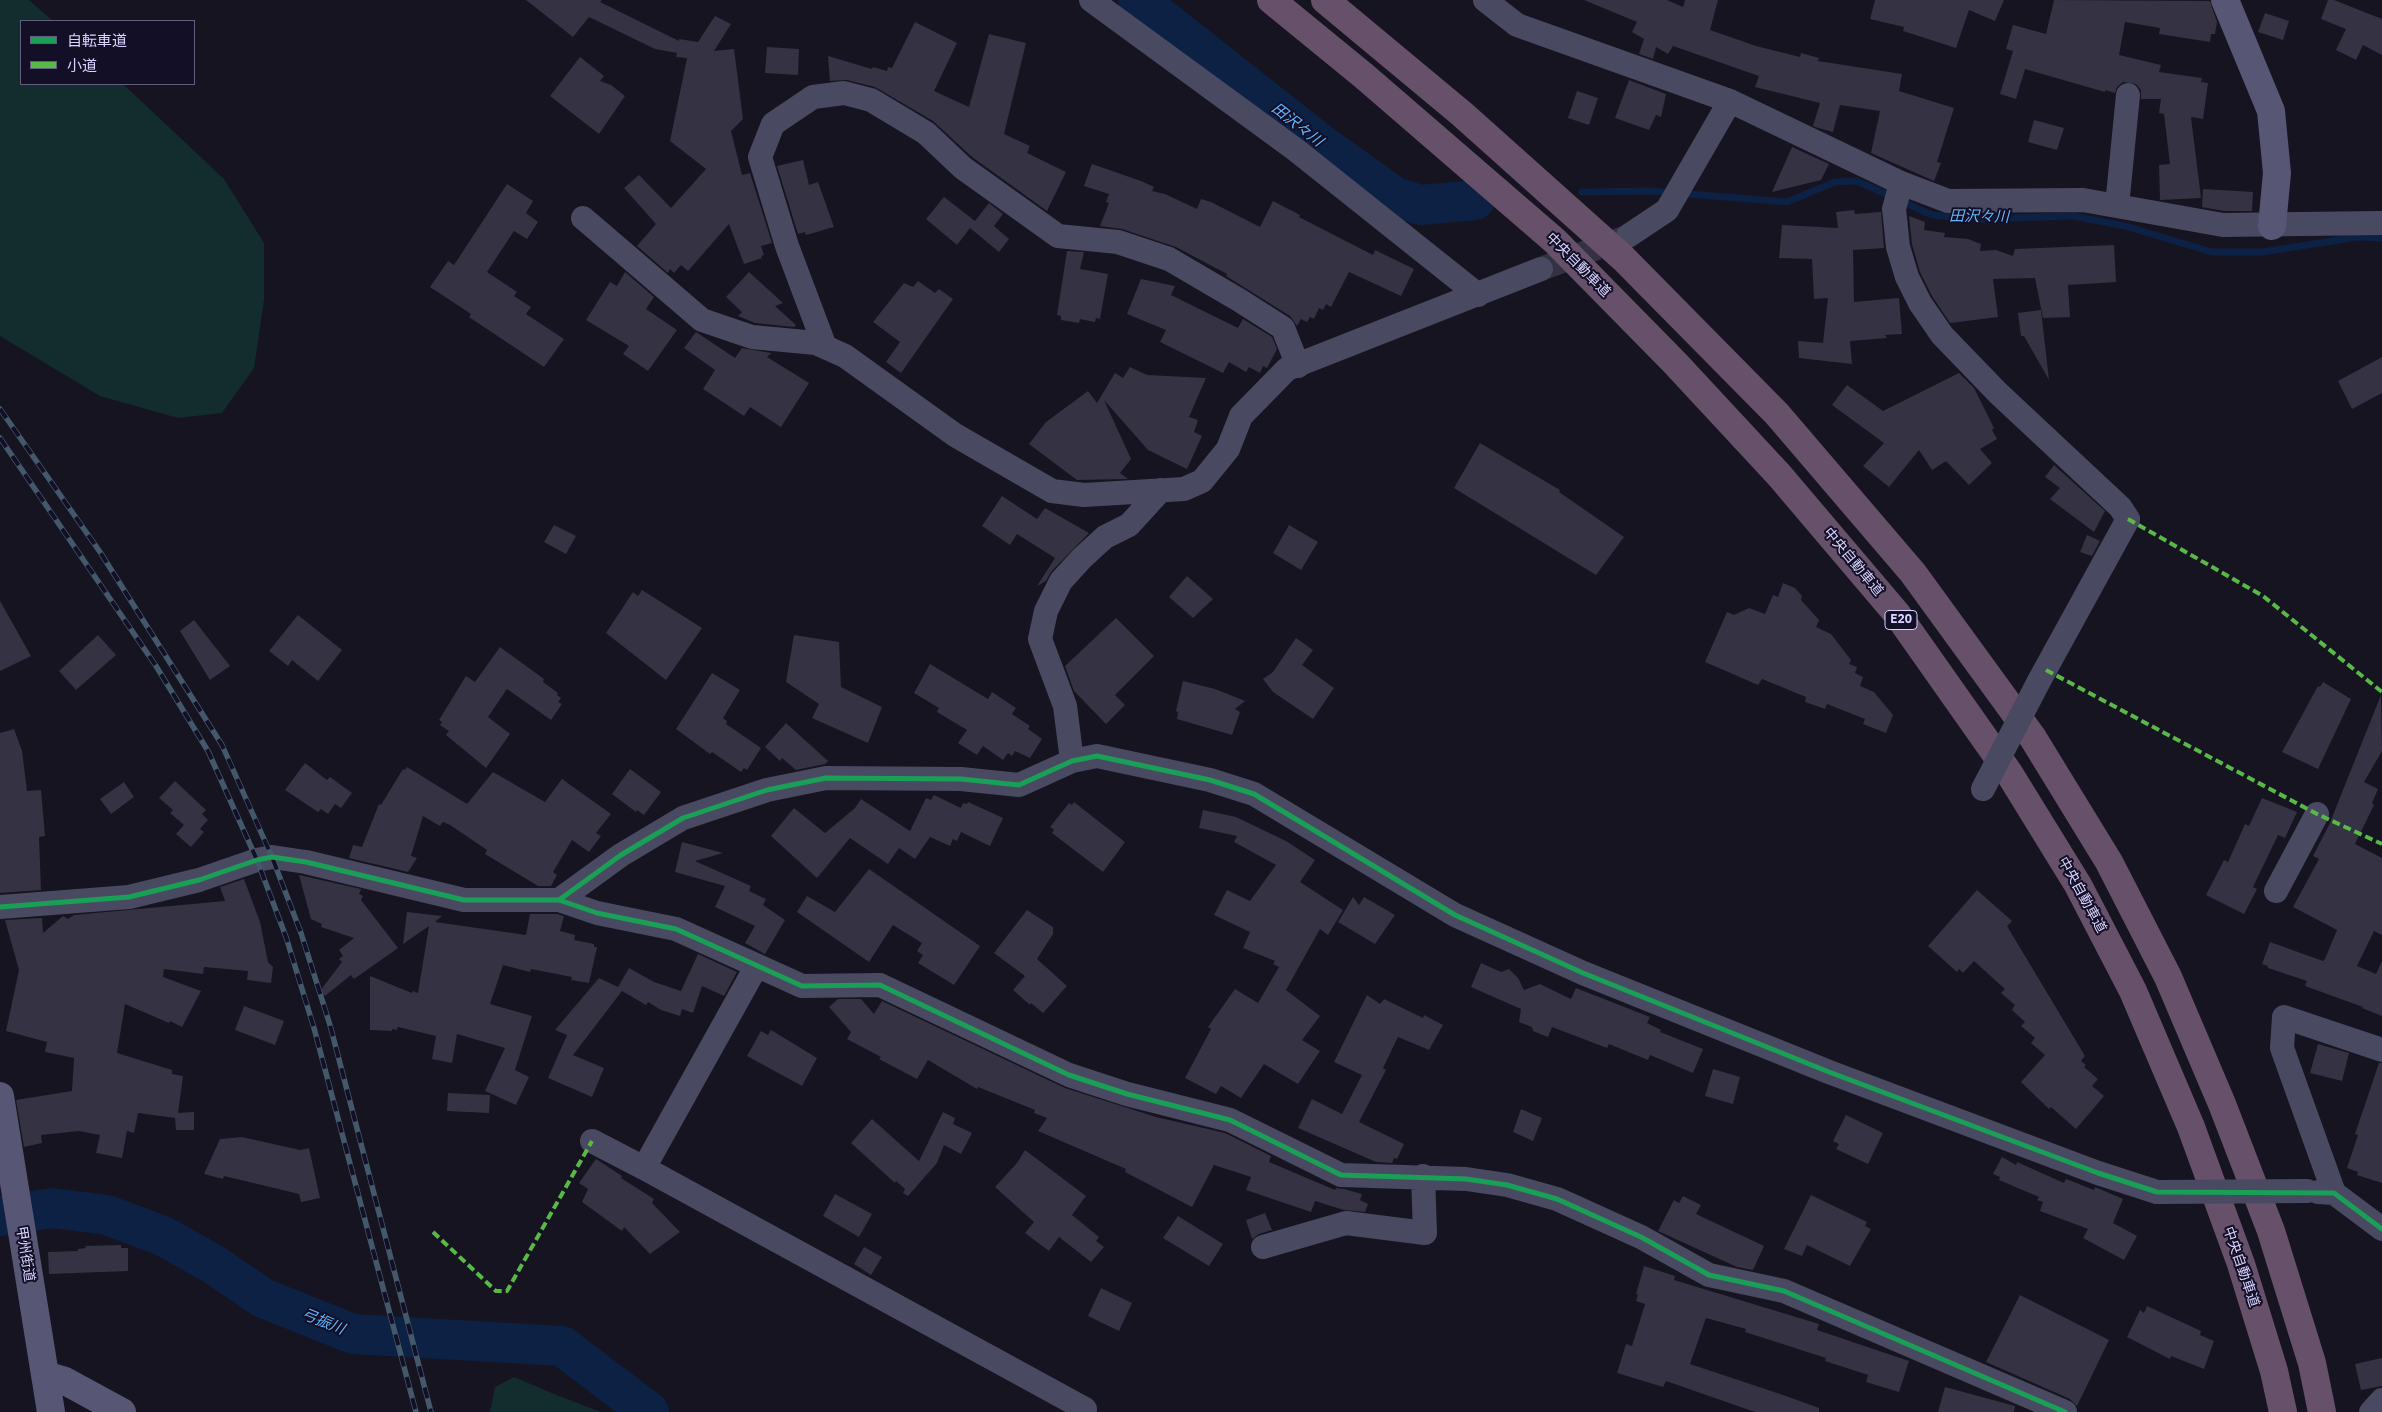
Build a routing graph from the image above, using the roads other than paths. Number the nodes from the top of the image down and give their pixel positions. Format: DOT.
graph roads {
  1 [pos="1091,0"];
  2 [pos="1271,0"];
  3 [pos="1325,0"];
  4 [pos="1485,0"];
  5 [pos="2225,0"];
  6 [pos="2128,95"];
  7 [pos="1730,101"];
  8 [pos="1898,194"];
  9 [pos="2117,206"];
  10 [pos="583,218"];
  11 [pos="2382,223"];
  12 [pos="2272,226"];
  13 [pos="1628,236"];
  14 [pos="1541,270"];
  15 [pos="1478,295"];
  16 [pos="825,347"];
  17 [pos="1298,366"];
  18 [pos="1162,490"];
  19 [pos="1072,761"];
  20 [pos="1982,789"];
  21 [pos="2317,814"];
  22 [pos="2276,891"];
  23 [pos="559,900"];
  24 [pos="0,907"];
  25 [pos="756,967"];
  26 [pos="2382,1050"];
  27 [pos="0,1096"];
  28 [pos="592,1141"];
  29 [pos="644,1168"];
  30 [pos="1422,1176"];
  31 [pos="2334,1193"];
  32 [pos="2382,1229"];
  33 [pos="1263,1247"];
  34 [pos="48,1394"];
  35 [pos="2382,1400"];
  36 [pos="122,1412"];
  37 [pos="1084,1412"];
  38 [pos="2065,1412"];
  39 [pos="2283,1412"];
  40 [pos="2322,1412"];
  41 [pos="2371,1412"];
  1 -- 15 [label="street"];
  2 -- 39 [label="highway, 中央自動車道 / E20"];
  3 -- 40 [label="highway, E20"];
  4 -- 7 [label="street"];
  5 -- 12 [label="main road"];
  6 -- 9 [label="street"];
  7 -- 8 [label="street"];
  7 -- 13 [label="street"];
  8 -- 9 [label="street"];
  8 -- 20 [label="street, bridge"];
  9 -- 12 [label="street"];
  10 -- 16 [label="street"];
  11 -- 12 [label="street"];
  14 -- 15 [label="street"];
  15 -- 17 [label="street"];
  16 -- 17 [label="street"];
  16 -- 18 [label="street"];
  17 -- 18 [label="street"];
  18 -- 19 [label="street"];
  19 -- 23 [label="street"];
  19 -- 31 [label="street, bridge"];
  21 -- 22 [label="street"];
  23 -- 24 [label="street"];
  23 -- 25 [label="street"];
  25 -- 29 [label="street"];
  25 -- 30 [label="street"];
  26 -- 31 [label="street"];
  27 -- 34 [label="main road, 甲州街道"];
  28 -- 29 [label="street"];
  29 -- 37 [label="street"];
  30 -- 33 [label="street"];
  30 -- 38 [label="street"];
  31 -- 32 [label="street"];
  34 -- 36 [label="main road"];
  35 -- 41 [label="street"];
}
